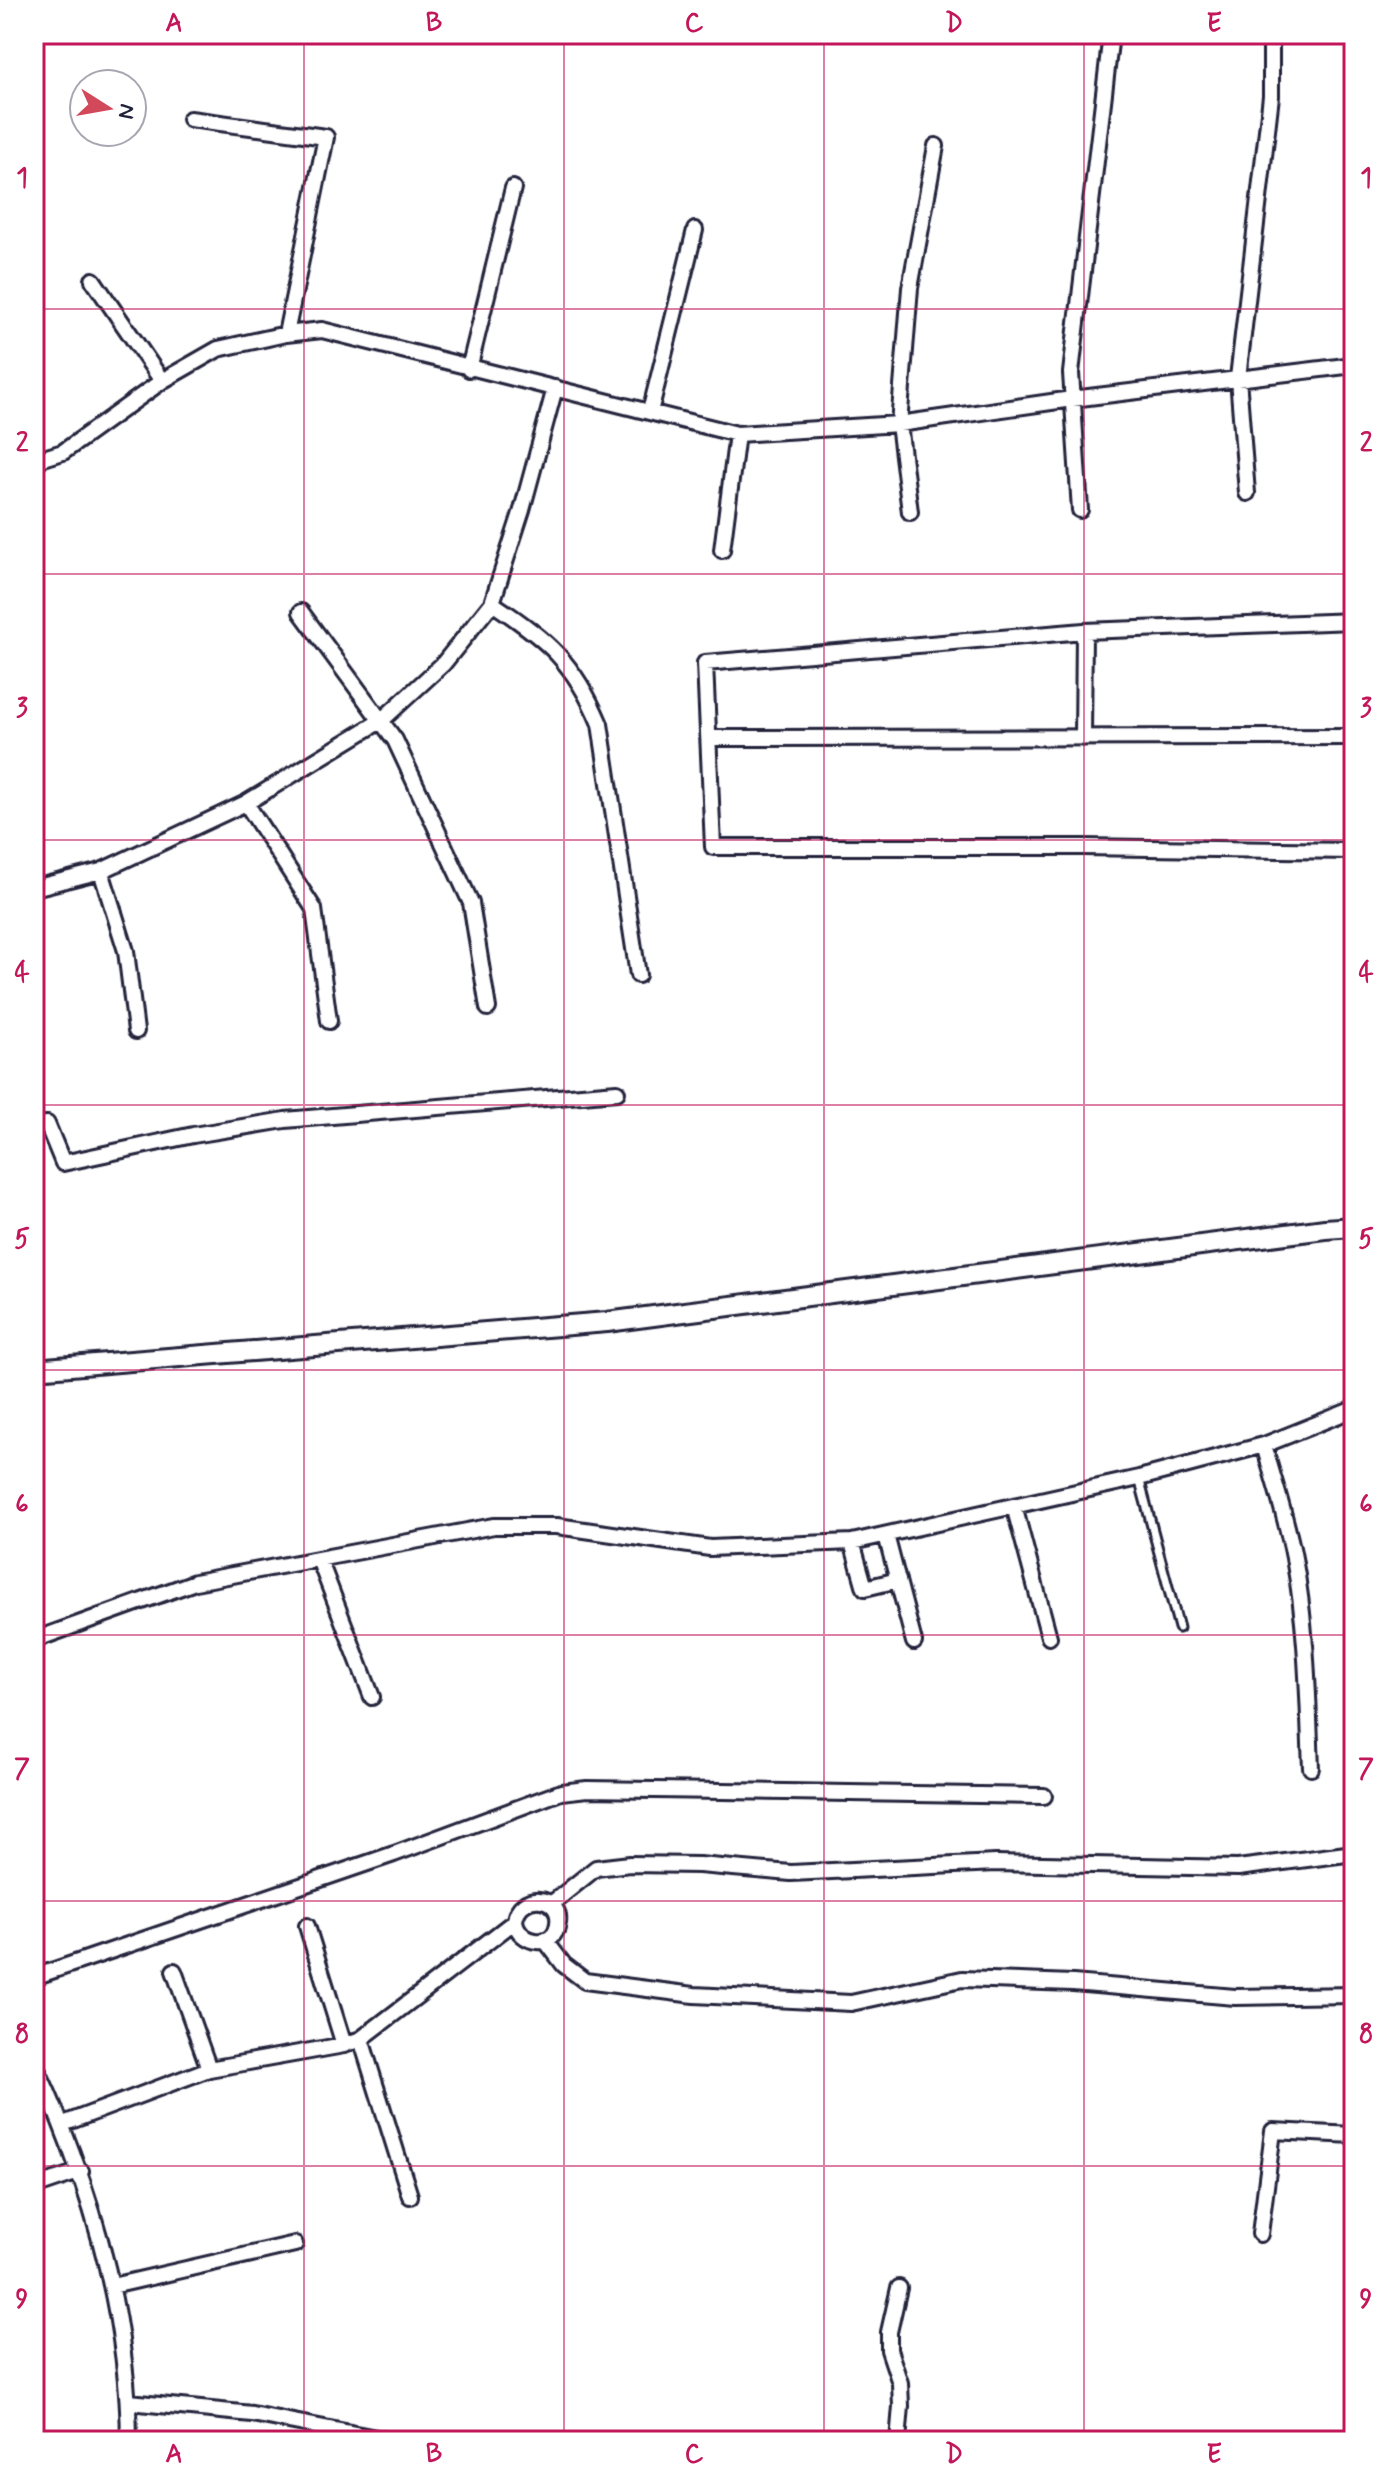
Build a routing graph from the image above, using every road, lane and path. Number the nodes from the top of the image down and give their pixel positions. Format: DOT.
graph roads {
  1 [pos="1111,34"];
  2 [pos="1271,34"];
  3 [pos="190,119"];
  4 [pos="936,146"];
  5 [pos="513,188"];
  6 [pos="695,230"];
  7 [pos="93,280"];
  8 [pos="286,334"];
  9 [pos="1354,365"];
  10 [pos="469,369"];
  11 [pos="1238,378"];
  12 [pos="162,381"];
  13 [pos="555,388"];
  14 [pos="1072,399"];
  15 [pos="650,412"];
  16 [pos="899,424"];
  17 [pos="737,434"];
  18 [pos="34,461"];
  19 [pos="1247,493"];
  20 [pos="1080,510"];
  21 [pos="910,512"];
  22 [pos="722,550"];
  23 [pos="492,603"];
  24 [pos="301,612"];
  25 [pos="1354,621"];
  26 [pos="1084,631"];
  27 [pos="382,720"];
  28 [pos="1354,737"];
  29 [pos="710,738"];
  30 [pos="1083,738"];
  31 [pos="246,803"];
  32 [pos="1354,851"];
  33 [pos="101,871"];
  34 [pos="34,888"];
  35 [pos="638,975"];
  36 [pos="488,1008"];
  37 [pos="329,1021"];
  38 [pos="136,1031"];
  39 [pos="617,1092"];
  40 [pos="34,1126"];
  41 [pos="1354,1227"];
  42 [pos="34,1369"];
  43 [pos="1354,1409"];
  44 [pos="1264,1445"];
  45 [pos="1139,1478"];
  46 [pos="1014,1506"];
  47 [pos="886,1535"];
  48 [pos="852,1542"];
  49 [pos="319,1559"];
  50 [pos="898,1580"];
  51 [pos="1179,1628"];
  52 [pos="1049,1637"];
  53 [pos="34,1640"];
  54 [pos="914,1642"];
  55 [pos="372,1697"];
  56 [pos="1311,1768"];
  57 [pos="1044,1796"];
  58 [pos="1354,1853"];
  59 [pos="551,1904"];
  60 [pos="515,1921"];
  61 [pos="307,1926"];
  62 [pos="545,1940"];
  63 [pos="174,1971"];
  64 [pos="34,1977"];
  65 [pos="1354,1995"];
  66 [pos="361,2039"];
  67 [pos="344,2045"];
  68 [pos="34,2062"];
  69 [pos="209,2069"];
  70 [pos="63,2124"];
  71 [pos="1354,2135"];
  72 [pos="81,2171"];
  73 [pos="34,2187"];
  74 [pos="410,2196"];
  75 [pos="1260,2234"];
  76 [pos="295,2244"];
  77 [pos="112,2286"];
  78 [pos="899,2288"];
  79 [pos="129,2402"];
  80 [pos="129,2441"];
  81 [pos="392,2441"];
  82 [pos="898,2441"];
  1 -- 14 [label="street"];
  2 -- 11 [label="street"];
  3 -- 8 [label="street"];
  4 -- 16 [label="street"];
  5 -- 10 [label="street"];
  6 -- 15 [label="street"];
  7 -- 12 [label="street"];
  8 -- 10 [label="street"];
  8 -- 12 [label="street"];
  9 -- 11 [label="street"];
  10 -- 13 [label="street"];
  11 -- 14 [label="street"];
  11 -- 19 [label="street"];
  12 -- 18 [label="street"];
  13 -- 15 [label="street"];
  13 -- 23 [label="street"];
  14 -- 16 [label="street"];
  14 -- 20 [label="street"];
  15 -- 17 [label="street"];
  16 -- 17 [label="street"];
  16 -- 21 [label="street"];
  17 -- 22 [label="street"];
  23 -- 27 [label="street"];
  23 -- 35 [label="street"];
  24 -- 27 [label="street"];
  25 -- 26 [label="street"];
  26 -- 29 [label="street"];
  26 -- 30 [label="street"];
  27 -- 31 [label="street"];
  27 -- 36 [label="street"];
  28 -- 30 [label="street"];
  29 -- 30 [label="street"];
  29 -- 32 [label="street"];
  31 -- 33 [label="street"];
  31 -- 37 [label="street"];
  33 -- 34 [label="street"];
  33 -- 38 [label="street"];
  39 -- 40 [label="street"];
  41 -- 42 [label="street"];
  43 -- 44 [label="street"];
  44 -- 45 [label="street"];
  44 -- 56 [label="street"];
  45 -- 46 [label="street"];
  45 -- 51 [label="lane"];
  46 -- 47 [label="street"];
  46 -- 52 [label="street"];
  47 -- 48 [label="street"];
  47 -- 50 [label="street"];
  48 -- 49 [label="street"];
  48 -- 50 [label="street"];
  49 -- 53 [label="street"];
  49 -- 55 [label="street"];
  50 -- 54 [label="street"];
  57 -- 64 [label="street"];
  58 -- 59 [label="street"];
  59 -- 60 [label="street"];
  59 -- 62 [label="street"];
  60 -- 62 [label="street"];
  60 -- 66 [label="street"];
  61 -- 67 [label="street"];
  62 -- 65 [label="street"];
  63 -- 69 [label="street"];
  66 -- 67 [label="street"];
  66 -- 74 [label="street"];
  67 -- 69 [label="street"];
  68 -- 70 [label="street"];
  69 -- 70 [label="street"];
  70 -- 72 [label="street"];
  71 -- 75 [label="street"];
  72 -- 73 [label="street"];
  72 -- 77 [label="street"];
  76 -- 77 [label="street"];
  77 -- 79 [label="street"];
  78 -- 82 [label="street"];
  79 -- 80 [label="street"];
  79 -- 81 [label="street"];
}
